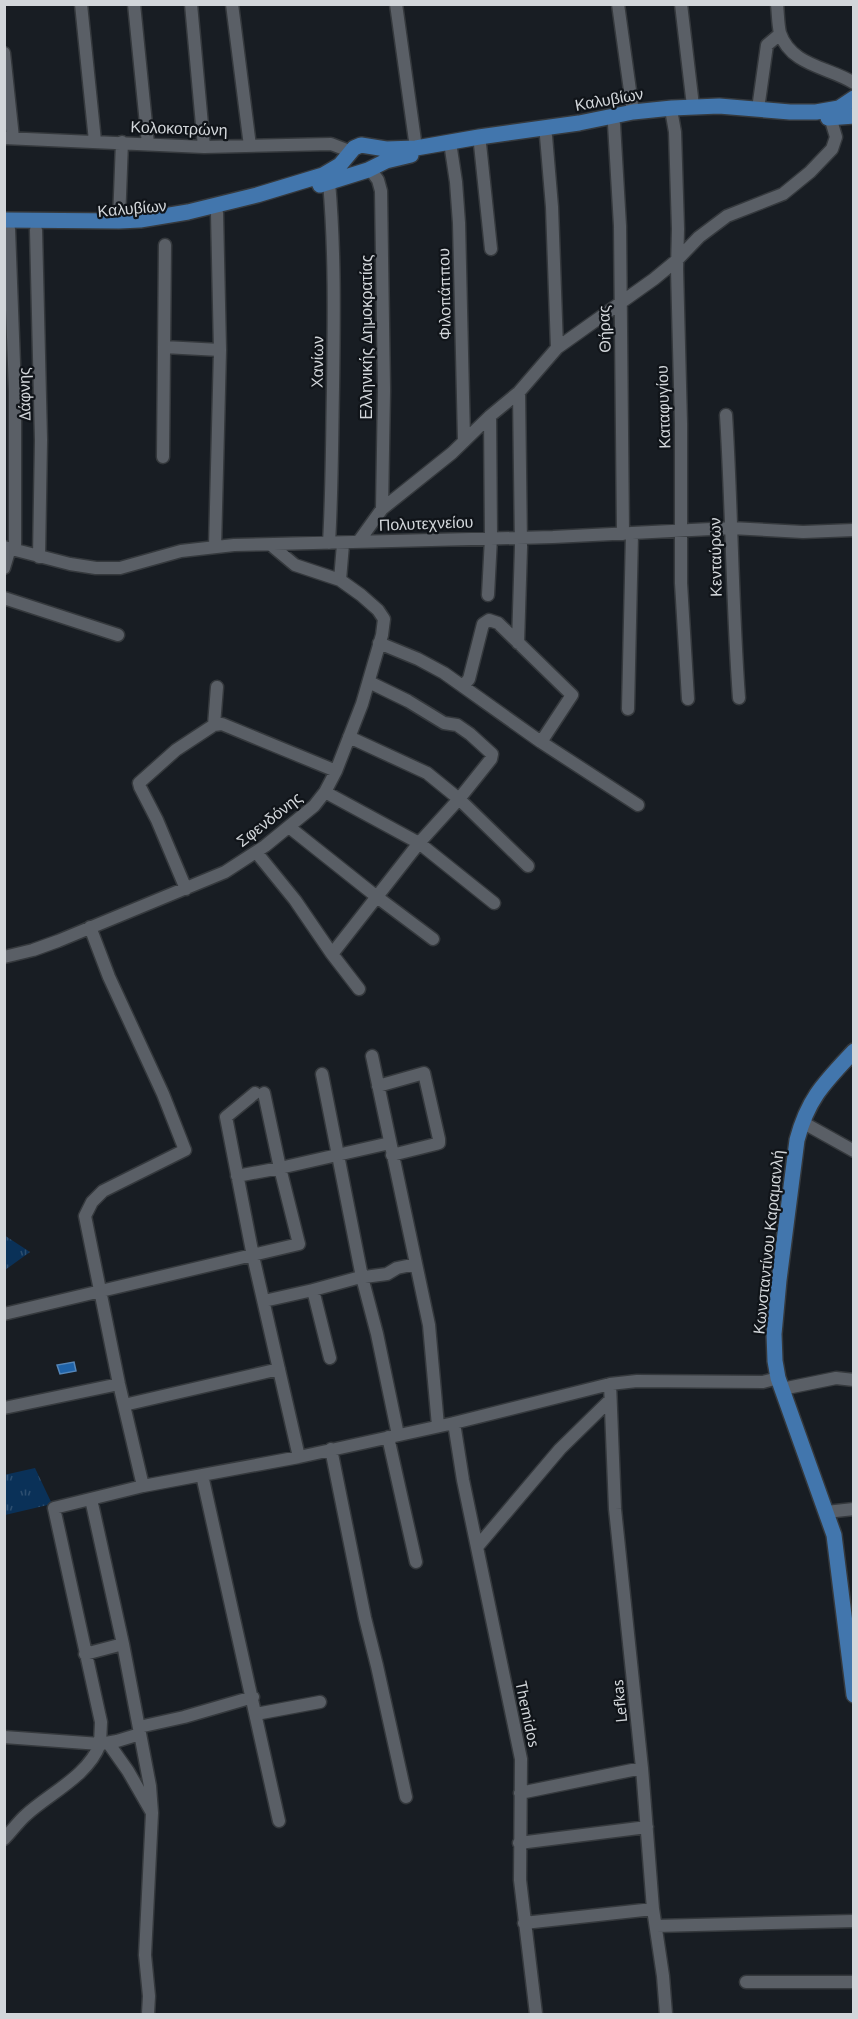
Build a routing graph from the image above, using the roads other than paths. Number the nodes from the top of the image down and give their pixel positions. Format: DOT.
graph roads {
  1 [pos="81,4"];
  2 [pos="134,4"];
  3 [pos="191,4"];
  4 [pos="232,4"];
  5 [pos="396,4"];
  6 [pos="618,4"];
  7 [pos="681,4"];
  8 [pos="777,4"];
  9 [pos="780,34"];
  10 [pos="4,53"];
  11 [pos="854,82"];
  12 [pos="854,99"];
  13 [pos="693,106"];
  14 [pos="758,109"];
  15 [pos="854,110"];
  16 [pos="633,112"];
  17 [pos="672,115"];
  18 [pos="854,116"];
  19 [pos="831,117"];
  20 [pos="614,124"];
  21 [pos="546,136"];
  22 [pos="9,138"];
  23 [pos="95,141"];
  24 [pos="122,142"];
  25 [pos="148,144"];
  26 [pos="480,144"];
  27 [pos="250,146"];
  28 [pos="369,146"];
  29 [pos="204,147"];
  30 [pos="416,148"];
  31 [pos="451,148"];
  32 [pos="351,153"];
  33 [pos="368,169"];
  34 [pos="329,182"];
  35 [pos="217,213"];
  36 [pos="119,221"];
  37 [pos="6,226"];
  38 [pos="36,230"];
  39 [pos="165,245"];
  40 [pos="492,249"];
  41 [pos="677,260"];
  42 [pos="620,304"];
  43 [pos="164,347"];
  44 [pos="558,348"];
  45 [pos="220,350"];
  46 [pos="519,392"];
  47 [pos="726,415"];
  48 [pos="490,416"];
  49 [pos="464,440"];
  50 [pos="163,457"];
  51 [pos="382,509"];
  52 [pos="731,528"];
  53 [pos="854,530"];
  54 [pos="681,531"];
  55 [pos="628,534"];
  56 [pos="520,537"];
  57 [pos="491,538"];
  58 [pos="359,541"];
  59 [pos="329,543"];
  60 [pos="343,544"];
  61 [pos="272,545"];
  62 [pos="214,547"];
  63 [pos="10,548"];
  64 [pos="39,557"];
  65 [pos="4,568"];
  66 [pos="340,580"];
  67 [pos="488,595"];
  68 [pos="4,598"];
  69 [pos="118,635"];
  70 [pos="518,643"];
  71 [pos="379,644"];
  72 [pos="369,682"];
  73 [pos="463,686"];
  74 [pos="217,687"];
  75 [pos="739,698"];
  76 [pos="688,699"];
  77 [pos="628,709"];
  78 [pos="213,725"];
  79 [pos="349,737"];
  80 [pos="541,742"];
  81 [pos="336,771"];
  82 [pos="325,792"];
  83 [pos="459,799"];
  84 [pos="638,805"];
  85 [pos="290,827"];
  86 [pos="419,843"];
  87 [pos="256,852"];
  88 [pos="528,866"];
  89 [pos="186,889"];
  90 [pos="377,897"];
  91 [pos="494,903"];
  92 [pos="90,927"];
  93 [pos="433,939"];
  94 [pos="332,954"];
  95 [pos="4,957"];
  96 [pos="360,989"];
  97 [pos="854,1051"];
  98 [pos="372,1056"];
  99 [pos="322,1074"];
  100 [pos="378,1086"];
  101 [pos="802,1122"];
  102 [pos="391,1149"];
  103 [pos="854,1151"];
  104 [pos="338,1154"];
  105 [pos="280,1168"];
  106 [pos="237,1176"];
  107 [pos="253,1256"];
  108 [pos="416,1264"];
  109 [pos="362,1277"];
  110 [pos="313,1290"];
  111 [pos="99,1293"];
  112 [pos="264,1301"];
  113 [pos="4,1314"];
  114 [pos="330,1358"];
  115 [pos="279,1369"];
  116 [pos="854,1380"];
  117 [pos="780,1383"];
  118 [pos="119,1384"];
  119 [pos="610,1384"];
  120 [pos="609,1401"];
  121 [pos="124,1405"];
  122 [pos="4,1408"];
  123 [pos="454,1423"];
  124 [pos="438,1426"];
  125 [pos="393,1436"];
  126 [pos="331,1449"];
  127 [pos="299,1457"];
  128 [pos="202,1475"];
  129 [pos="144,1486"];
  130 [pos="91,1500"];
  131 [pos="854,1509"];
  132 [pos="826,1512"];
  133 [pos="477,1547"];
  134 [pos="416,1562"];
  135 [pos="123,1644"];
  136 [pos="86,1654"];
  137 [pos="854,1695"];
  138 [pos="253,1697"];
  139 [pos="320,1702"];
  140 [pos="256,1714"];
  141 [pos="139,1730"];
  142 [pos="4,1737"];
  143 [pos="105,1744"];
  144 [pos="642,1768"];
  145 [pos="520,1794"];
  146 [pos="406,1797"];
  147 [pos="152,1813"];
  148 [pos="279,1821"];
  149 [pos="647,1827"];
  150 [pos="4,1839"];
  151 [pos="519,1843"];
  152 [pos="653,1909"];
  153 [pos="854,1921"];
  154 [pos="524,1923"];
  155 [pos="656,1926"];
  156 [pos="746,1982"];
  157 [pos="854,1982"];
  158 [pos="148,2014"];
  159 [pos="536,2014"];
  160 [pos="666,2014"];
  1 -- 23 [label="street"];
  2 -- 25 [label="street"];
  3 -- 29 [label="street"];
  4 -- 27 [label="street"];
  5 -- 30 [label="street"];
  6 -- 16 [label="street"];
  7 -- 13 [label="street"];
  8 -- 9 [label="street"];
  9 -- 11 [label="street"];
  9 -- 14 [label="street"];
  10 -- 22 [label="street"];
  12 -- 14 [label="main road, Καλυβίων"];
  12 -- 15 [label="main road, Καλυβίων"];
  13 -- 14 [label="main road, Καλυβίων"];
  13 -- 16 [label="main road, Καλυβίων"];
  16 -- 30 [label="main road, Καλυβίων"];
  17 -- 19 [label="main road, Καλυβίων"];
  17 -- 20 [label="main road, Καλυβίων"];
  17 -- 41 [label="street, Καταφυγίου"];
  18 -- 19 [label="main road, Καλυβίων"];
  19 -- 41 [label="street"];
  20 -- 21 [label="main road, Καλυβίων"];
  20 -- 42 [label="street, Θήρας"];
  21 -- 26 [label="main road, Καλυβίων"];
  21 -- 44 [label="street"];
  22 -- 23 [label="street, Κολοκοτρώνη"];
  23 -- 24 [label="street, Κολοκοτρώνη"];
  24 -- 25 [label="street, Κολοκοτρώνη"];
  24 -- 36 [label="street"];
  25 -- 29 [label="street, Κολοκοτρώνη"];
  26 -- 31 [label="main road, Καλυβίων"];
  26 -- 40 [label="street"];
  27 -- 29 [label="street, Κολοκοτρώνη"];
  27 -- 32 [label="street, Κολοκοτρώνη"];
  28 -- 30 [label="main road, Καλυβίων"];
  28 -- 32 [label="main road, Καλυβίων"];
  28 -- 33 [label="main road"];
  31 -- 33 [label="main road, Καλυβίων"];
  31 -- 49 [label="street, Φιλοπάππου"];
  32 -- 33 [label="main road"];
  32 -- 36 [label="main road, Καλυβίων"];
  33 -- 34 [label="main road, Καλυβίων"];
  33 -- 51 [label="street, Ελληνικής Δημοκρατίας"];
  34 -- 35 [label="main road, Καλυβίων"];
  34 -- 59 [label="street, Χανίων"];
  35 -- 38 [label="main road, Καλυβίων"];
  35 -- 45 [label="street"];
  36 -- 37 [label="main road, Καλυβίων"];
  37 -- 38 [label="main road, Καλυβίων"];
  37 -- 63 [label="street"];
  38 -- 64 [label="street, Δάφνης"];
  39 -- 43 [label="street"];
  41 -- 42 [label="street"];
  41 -- 54 [label="street, Καταφυγίου"];
  42 -- 44 [label="street"];
  42 -- 55 [label="street, Θήρας"];
  43 -- 45 [label="street"];
  43 -- 50 [label="street"];
  44 -- 46 [label="street"];
  45 -- 62 [label="street"];
  46 -- 48 [label="street"];
  46 -- 56 [label="street"];
  47 -- 52 [label="street, Κενταύρων"];
  48 -- 49 [label="street"];
  48 -- 57 [label="street"];
  49 -- 51 [label="street"];
  51 -- 58 [label="street"];
  52 -- 53 [label="street, Πολυτεχνείου"];
  52 -- 54 [label="street, Πολυτεχνείου"];
  52 -- 75 [label="street, Κενταύρων"];
  54 -- 55 [label="street, Πολυτεχνείου"];
  54 -- 76 [label="street, Καταφυγίου"];
  55 -- 56 [label="street, Πολυτεχνείου"];
  55 -- 77 [label="street, Θήρας"];
  56 -- 57 [label="street, Πολυτεχνείου"];
  56 -- 70 [label="street"];
  57 -- 58 [label="street, Πολυτεχνείου"];
  57 -- 67 [label="street"];
  58 -- 60 [label="street, Πολυτεχνείου"];
  59 -- 60 [label="street, Πολυτεχνείου"];
  59 -- 61 [label="street, Πολυτεχνείου"];
  60 -- 66 [label="street"];
  61 -- 62 [label="street, Πολυτεχνείου"];
  61 -- 66 [label="street"];
  62 -- 64 [label="street, Πολυτεχνείου"];
  63 -- 64 [label="street, Πολυτεχνείου"];
  63 -- 65 [label="street"];
  66 -- 71 [label="street, Σφενδόνης"];
  68 -- 69 [label="street"];
  70 -- 73 [label="street"];
  70 -- 80 [label="street"];
  71 -- 72 [label="street, Σφενδόνης"];
  71 -- 73 [label="street"];
  72 -- 79 [label="street, Σφενδόνης"];
  72 -- 83 [label="street"];
  73 -- 80 [label="street"];
  74 -- 78 [label="street"];
  78 -- 81 [label="street"];
  78 -- 89 [label="street"];
  79 -- 81 [label="street, Σφενδόνης"];
  79 -- 83 [label="street"];
  80 -- 84 [label="street"];
  81 -- 82 [label="street, Σφενδόνης"];
  82 -- 85 [label="street, Σφενδόνης"];
  82 -- 86 [label="street"];
  83 -- 86 [label="street"];
  83 -- 88 [label="street"];
  85 -- 87 [label="street, Σφενδόνης"];
  85 -- 90 [label="street"];
  86 -- 90 [label="street"];
  86 -- 91 [label="street"];
  87 -- 89 [label="street, Σφενδόνης"];
  87 -- 94 [label="street"];
  89 -- 92 [label="street, Σφενδόνης"];
  90 -- 93 [label="street"];
  90 -- 94 [label="street"];
  92 -- 95 [label="street, Σφενδόνης"];
  92 -- 111 [label="street"];
  94 -- 96 [label="street"];
  97 -- 101 [label="main road, Κωνσταντίνου Καραμανλή"];
  98 -- 100 [label="street"];
  99 -- 104 [label="street"];
  100 -- 102 [label="street"];
  100 -- 102 [label="street"];
  101 -- 103 [label="street"];
  101 -- 117 [label="main road, Κωνσταντίνου Καραμανλή"];
  102 -- 104 [label="street"];
  102 -- 108 [label="street"];
  104 -- 105 [label="street"];
  104 -- 109 [label="street"];
  105 -- 106 [label="street"];
  105 -- 106 [label="street"];
  105 -- 107 [label="street"];
  106 -- 107 [label="street"];
  107 -- 111 [label="street"];
  107 -- 112 [label="street"];
  108 -- 109 [label="street"];
  108 -- 124 [label="street"];
  109 -- 110 [label="street"];
  109 -- 125 [label="street"];
  110 -- 112 [label="street"];
  110 -- 114 [label="street"];
  111 -- 113 [label="street"];
  111 -- 118 [label="street"];
  112 -- 115 [label="street"];
  115 -- 121 [label="street"];
  115 -- 127 [label="street"];
  116 -- 117 [label="street"];
  117 -- 119 [label="street"];
  117 -- 132 [label="main road, Κωνσταντίνου Καραμανλή"];
  118 -- 121 [label="street"];
  118 -- 122 [label="street"];
  119 -- 120 [label="street, Lefkas"];
  119 -- 123 [label="street"];
  120 -- 133 [label="street"];
  120 -- 144 [label="street, Lefkas"];
  121 -- 129 [label="street"];
  123 -- 124 [label="street"];
  123 -- 133 [label="street, Themidos"];
  124 -- 125 [label="street"];
  125 -- 126 [label="street"];
  125 -- 134 [label="street"];
  126 -- 127 [label="street"];
  126 -- 146 [label="street"];
  127 -- 128 [label="street"];
  128 -- 129 [label="street"];
  128 -- 138 [label="street"];
  129 -- 130 [label="street"];
  130 -- 135 [label="street"];
  130 -- 136 [label="street"];
  131 -- 132 [label="street"];
  132 -- 137 [label="main road, Κωνσταντίνου Καραμανλή"];
  133 -- 145 [label="street, Themidos"];
  135 -- 136 [label="street"];
  135 -- 141 [label="street"];
  136 -- 143 [label="street"];
  138 -- 140 [label="street"];
  138 -- 141 [label="street"];
  139 -- 140 [label="street"];
  140 -- 148 [label="street"];
  141 -- 143 [label="street"];
  141 -- 147 [label="street"];
  142 -- 143 [label="street"];
  143 -- 147 [label="street"];
  143 -- 150 [label="street"];
  144 -- 145 [label="street"];
  144 -- 149 [label="street, Lefkas"];
  145 -- 151 [label="street, Themidos"];
  147 -- 158 [label="street"];
  149 -- 151 [label="street"];
  149 -- 152 [label="street, Lefkas"];
  151 -- 154 [label="street, Themidos"];
  152 -- 154 [label="street"];
  152 -- 155 [label="street, Lefkas"];
  153 -- 155 [label="street"];
  154 -- 159 [label="street, Themidos"];
  155 -- 160 [label="street, Lefkas"];
  156 -- 157 [label="street"];
}
